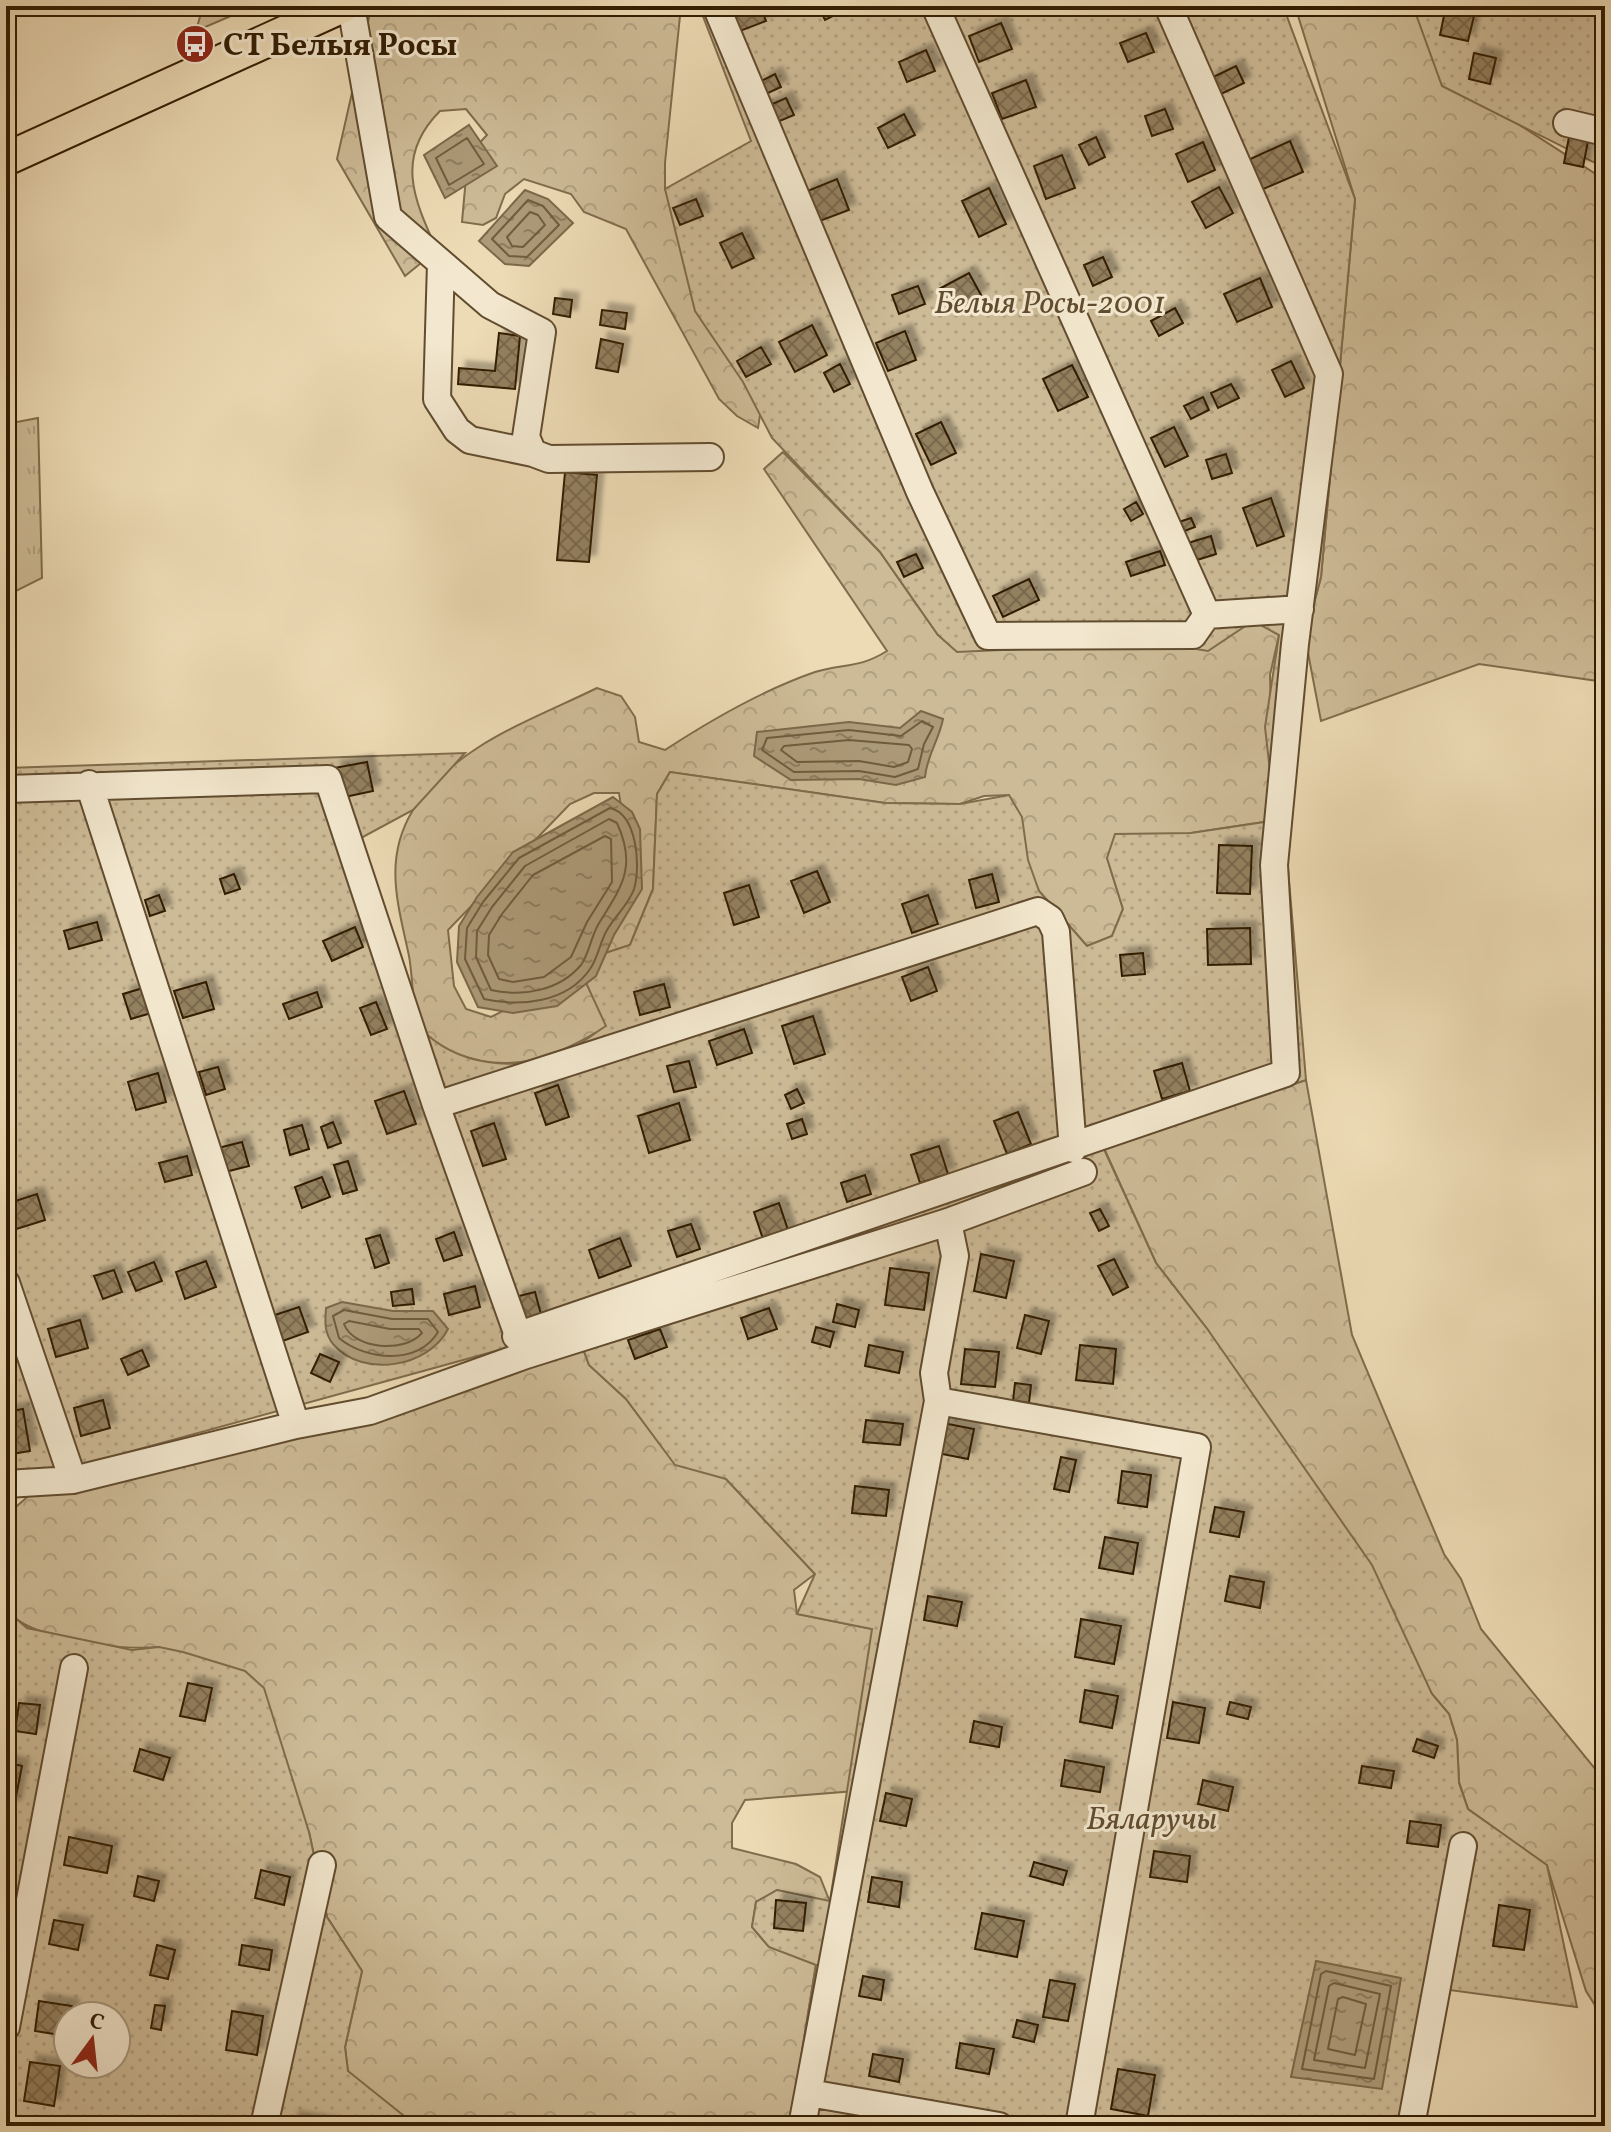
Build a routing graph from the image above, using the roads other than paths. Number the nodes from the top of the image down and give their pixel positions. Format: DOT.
graph roads {
  1 [pos="343,6"];
  2 [pos="351,6"];
  3 [pos="716,6"];
  4 [pos="935,6"];
  5 [pos="1168,6"];
  6 [pos="1567,123"];
  7 [pos="1605,132"];
  8 [pos="6,159"];
  9 [pos="441,263"];
  10 [pos="533,453"];
  11 [pos="710,457"];
  12 [pos="1300,609"];
  13 [pos="1207,615"];
  14 [pos="89,784"];
  15 [pos="6,789"];
  16 [pos="436,1105"];
  17 [pos="1078,1160"];
  18 [pos="948,1222"];
  19 [pos="6,1283"];
  20 [pos="521,1346"];
  21 [pos="938,1401"];
  22 [pos="296,1425"];
  23 [pos="73,1480"];
  24 [pos="6,1484"];
  25 [pos="74,1668"];
  26 [pos="1463,1846"];
  27 [pos="322,1865"];
  28 [pos="6,2027"];
  29 [pos="809,2093"];
  30 [pos="264,2126"];
  31 [pos="802,2126"];
  32 [pos="999,2126"];
  33 [pos="1079,2126"];
  34 [pos="1411,2126"];
  1 -- 8 [label="main road"];
  2 -- 9 [label="street"];
  3 -- 13 [label="street"];
  4 -- 13 [label="street"];
  5 -- 12 [label="street"];
  6 -- 7 [label="street"];
  9 -- 10 [label="street"];
  9 -- 10 [label="street"];
  10 -- 11 [label="street"];
  12 -- 13 [label="street"];
  12 -- 17 [label="street"];
  14 -- 15 [label="street"];
  14 -- 16 [label="street"];
  14 -- 22 [label="street"];
  16 -- 17 [label="street"];
  16 -- 20 [label="street"];
  17 -- 18 [label="street"];
  17 -- 20 [label="street"];
  18 -- 20 [label="street"];
  18 -- 21 [label="street"];
  19 -- 23 [label="street"];
  20 -- 22 [label="street"];
  21 -- 29 [label="street"];
  21 -- 33 [label="street"];
  22 -- 23 [label="street"];
  23 -- 24 [label="street"];
  25 -- 28 [label="street"];
  26 -- 34 [label="street"];
  27 -- 30 [label="street"];
  29 -- 31 [label="street"];
  29 -- 32 [label="street"];
}
